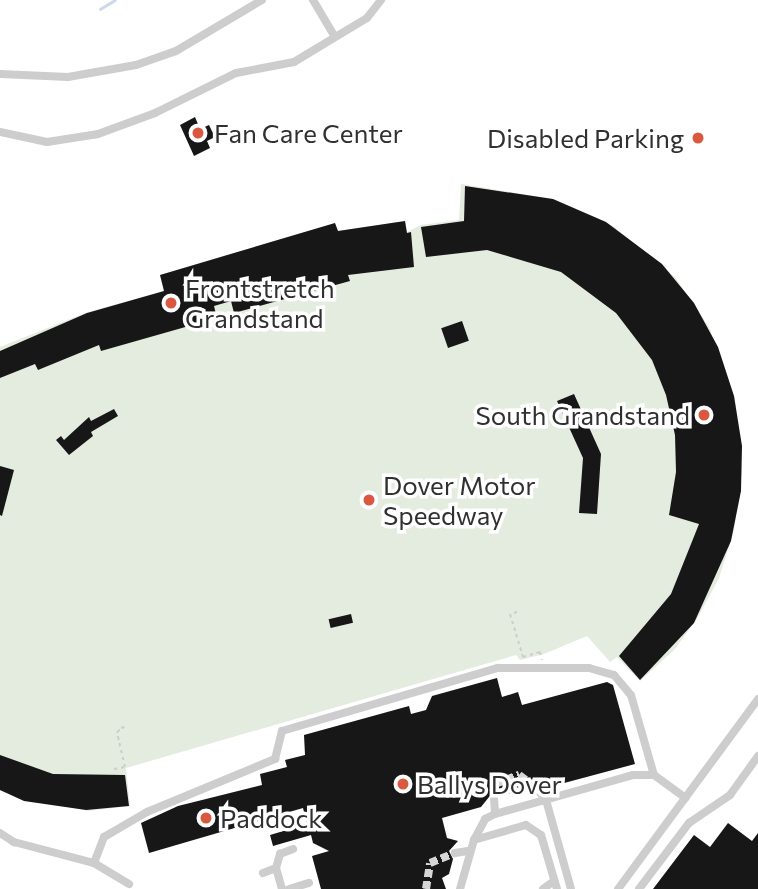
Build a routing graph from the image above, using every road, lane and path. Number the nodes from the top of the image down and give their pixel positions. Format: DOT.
graph roads {
  1 [pos="262,0"];
  2 [pos="313,0"];
  3 [pos="381,0"];
  4 [pos="335,37"];
  5 [pos="0,74"];
  6 [pos="0,132"];
  7 [pos="517,612"];
  8 [pos="540,652"];
  9 [pos="758,699"];
  10 [pos="117,730"];
  11 [pos="758,756"];
  12 [pos="114,769"];
  13 [pos="654,775"];
  14 [pos="535,787"];
  15 [pos="494,798"];
  16 [pos="686,798"];
  17 [pos="546,800"];
  18 [pos="495,814"];
  19 [pos="0,833"];
  20 [pos="474,840"];
  21 [pos="293,849"];
  22 [pos="468,851"];
  23 [pos="455,853"];
  24 [pos="94,863"];
  25 [pos="276,869"];
  26 [pos="263,873"];
  27 [pos="309,883"];
  28 [pos="129,884"];
  29 [pos="556,885"];
  30 [pos="282,889"];
  31 [pos="289,889"];
  32 [pos="460,889"];
  33 [pos="543,889"];
  34 [pos="570,889"];
  35 [pos="618,889"];
  36 [pos="639,889"];
  1 -- 5 [label="street"];
  2 -- 4 [label="street"];
  3 -- 4 [label="street"];
  4 -- 6 [label="street"];
  7 -- 8 [label="path"];
  9 -- 16 [label="street"];
  10 -- 12 [label="path"];
  11 -- 36 [label="street"];
  13 -- 16 [label="street"];
  13 -- 17 [label="street"];
  13 -- 24 [label="street"];
  14 -- 17 [label="street"];
  15 -- 18 [label="street"];
  16 -- 35 [label="street"];
  17 -- 18 [label="street"];
  17 -- 34 [label="street"];
  18 -- 20 [label="street"];
  19 -- 24 [label="street"];
  20 -- 22 [label="street"];
  20 -- 29 [label="street"];
  21 -- 25 [label="street"];
  22 -- 23 [label="street"];
  22 -- 32 [label="street"];
  24 -- 28 [label="street"];
  25 -- 26 [label="street"];
  25 -- 30 [label="street"];
  27 -- 31 [label="street"];
  29 -- 33 [label="street"];
}
